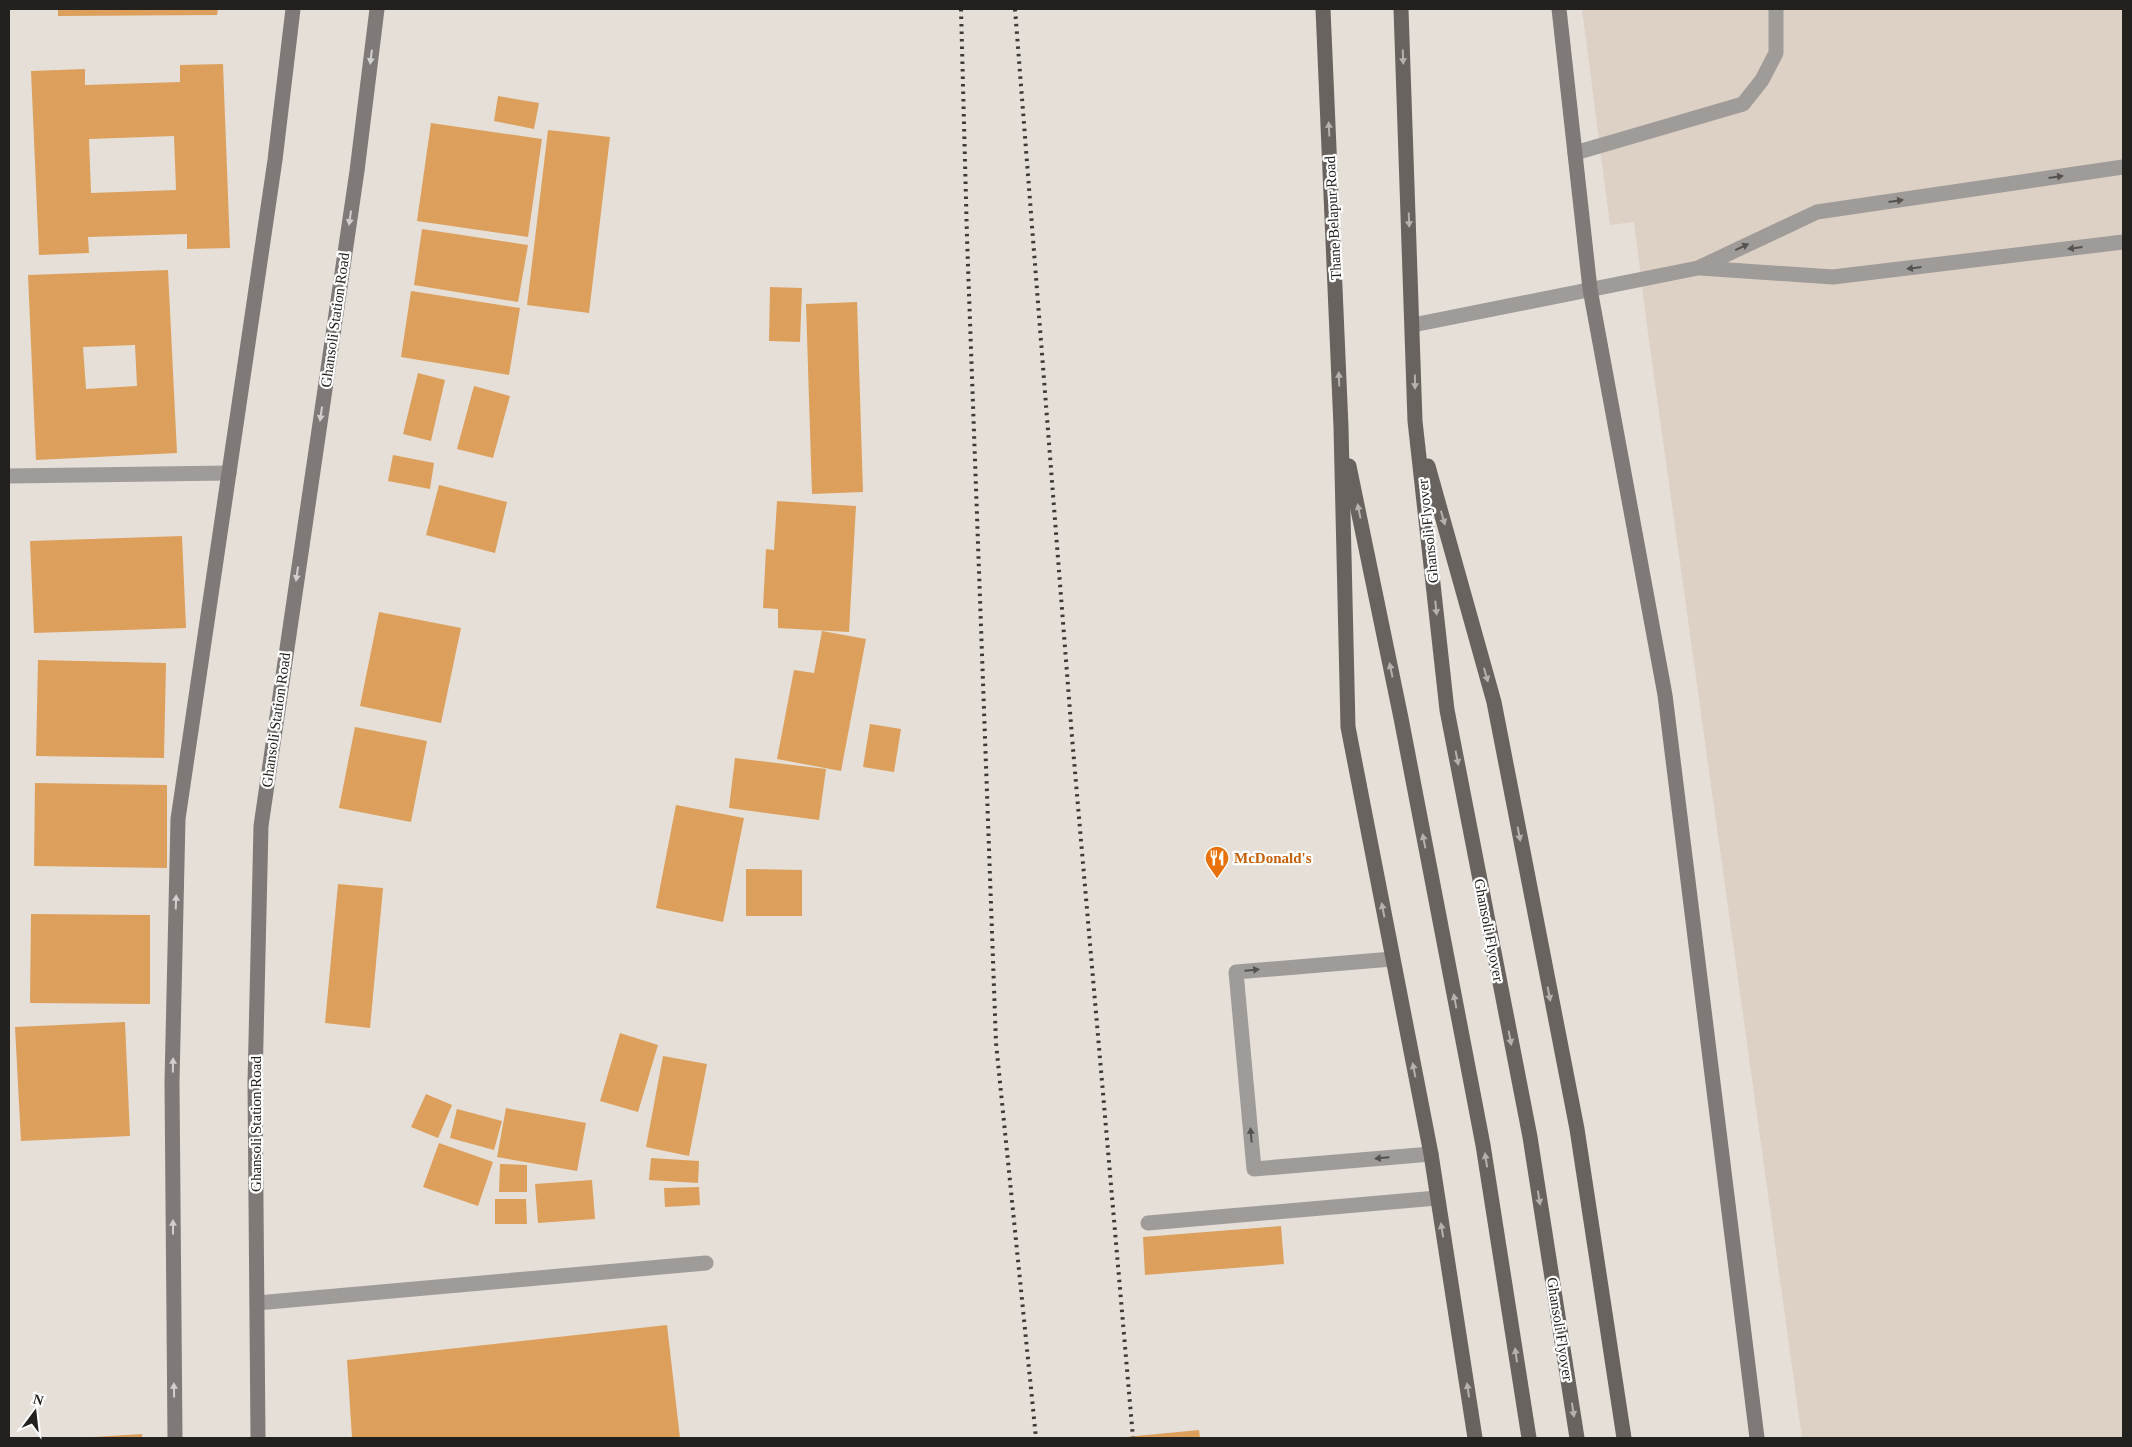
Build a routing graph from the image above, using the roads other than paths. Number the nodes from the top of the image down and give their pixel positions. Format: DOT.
graph roads {
  1 [pos="293,9"];
  2 [pos="377,9"];
  3 [pos="1323,9"];
  4 [pos="1401,9"];
  5 [pos="1559,9"];
  6 [pos="1776,9"];
  7 [pos="1575,153"];
  8 [pos="2123,167"];
  9 [pos="2123,242"];
  10 [pos="1698,268"];
  11 [pos="1590,289"];
  12 [pos="1413,325"];
  13 [pos="1415,421"];
  14 [pos="1342,428"];
  15 [pos="229,473"];
  16 [pos="9,476"];
  17 [pos="1392,959"];
  18 [pos="1431,1154"];
  19 [pos="1437,1198"];
  20 [pos="1148,1223"];
  21 [pos="706,1263"];
  22 [pos="257,1303"];
  23 [pos="175,1438"];
  24 [pos="258,1438"];
  25 [pos="1475,1438"];
  26 [pos="1528,1438"];
  27 [pos="1577,1438"];
  28 [pos="1624,1438"];
  29 [pos="1757,1438"];
  1 -- 15 [label="street"];
  2 -- 22 [label="street, Ghansoli Station Road, one-way"];
  14 -- 3 [label="main road, Thane Belapur Road, one-way"];
  4 -- 12 [label="main road, one-way"];
  5 -- 7 [label="street"];
  6 -- 7 [label="street"];
  7 -- 11 [label="street"];
  10 -- 8 [label="street, one-way"];
  9 -- 10 [label="street, one-way"];
  10 -- 11 [label="street"];
  11 -- 12 [label="street"];
  11 -- 29 [label="street"];
  12 -- 13 [label="main road, one-way"];
  13 -- 27 [label="main road, Ghansoli Flyover, one-way"];
  13 -- 28 [label="main road, one-way"];
  17 -- 14 [label="main road, one-way"];
  26 -- 14 [label="main road, one-way"];
  15 -- 16 [label="street"];
  23 -- 15 [label="street, one-way"];
  18 -- 17 [label="main road, one-way"];
  18 -- 17 [label="street, one-way"];
  18 -- 19 [label="main road"];
  19 -- 20 [label="street"];
  25 -- 19 [label="main road, one-way"];
  21 -- 22 [label="street"];
  22 -- 24 [label="street, Ghansoli Station Road"];
}
